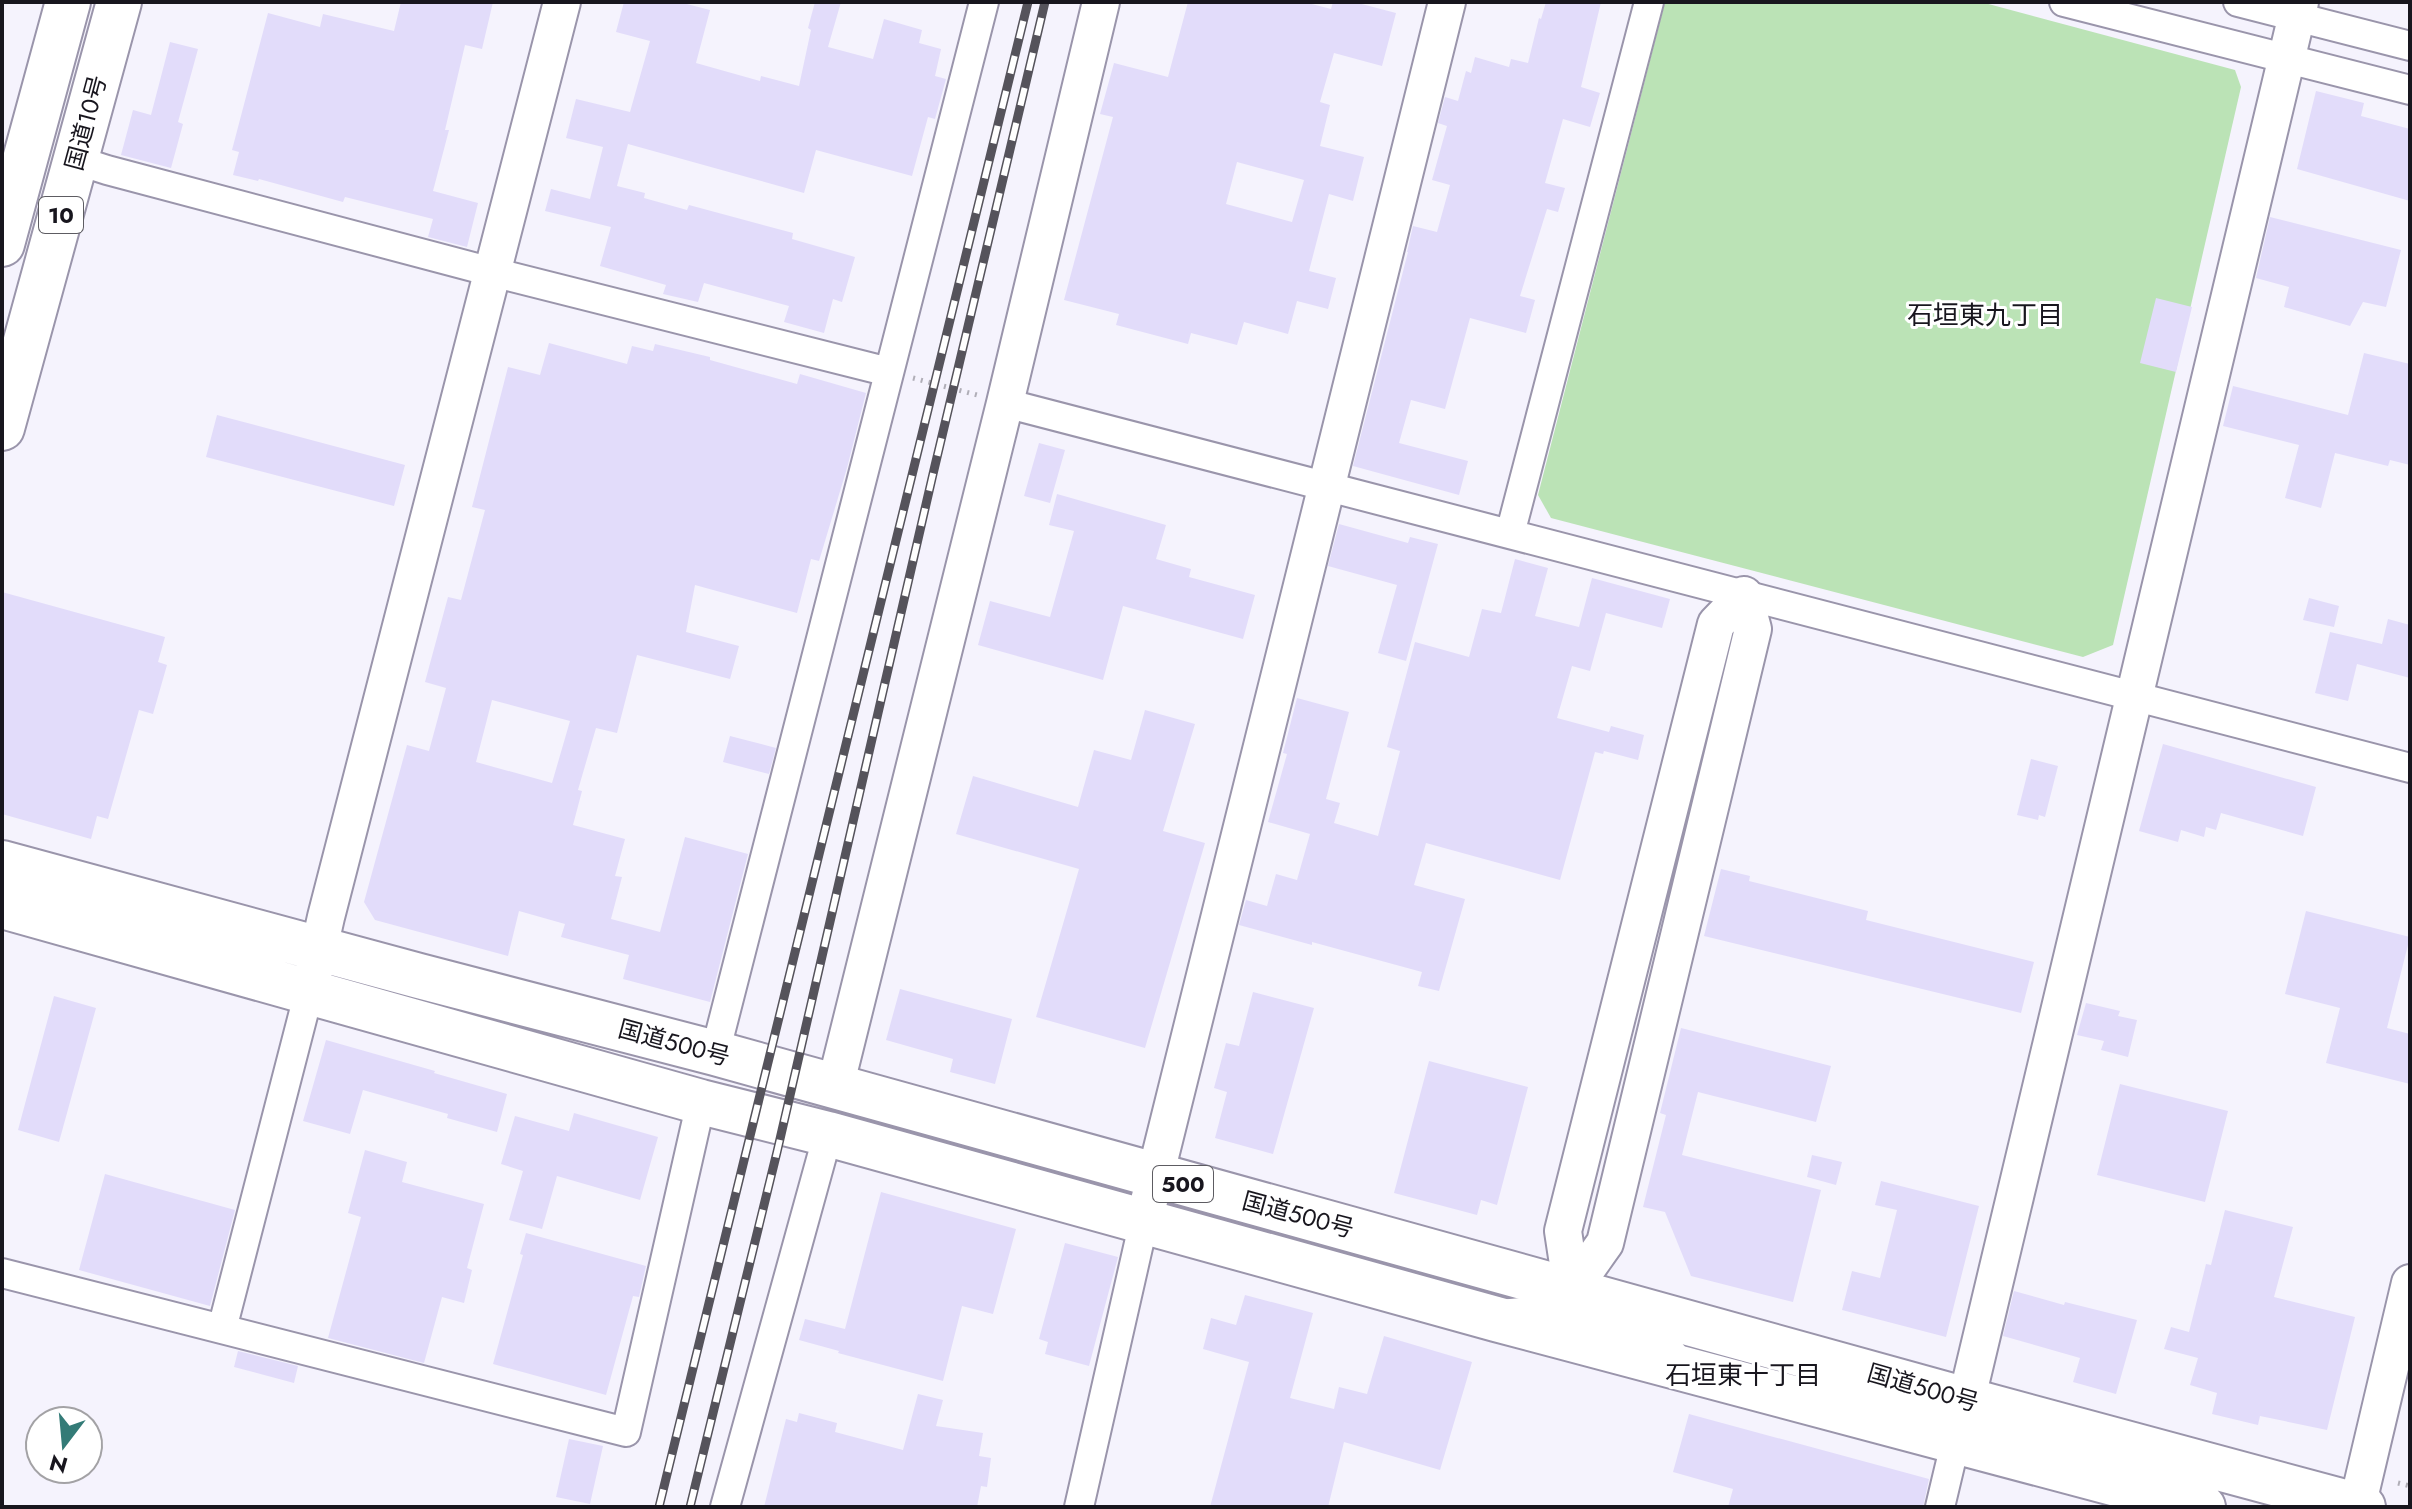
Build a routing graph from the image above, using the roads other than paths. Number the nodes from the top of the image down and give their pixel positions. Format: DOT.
graph roads {
  1 [pos="68,2"];
  2 [pos="119,2"];
  3 [pos="562,2"];
  4 [pos="984,2"];
  5 [pos="1101,2"];
  6 [pos="1447,2"];
  7 [pos="1649,2"];
  8 [pos="2064,2"];
  9 [pos="2238,2"];
  10 [pos="2299,10"];
  11 [pos="2410,46"];
  12 [pos="2287,58"];
  13 [pos="2410,90"];
  14 [pos="76,160"];
  15 [pos="2,244"];
  16 [pos="492,272"];
  17 [pos="889,372"];
  18 [pos="1005,403"];
  19 [pos="2,428"];
  20 [pos="1327,486"];
  21 [pos="1510,534"];
  22 [pos="1744,595"];
  23 [pos="2134,696"];
  24 [pos="2410,768"];
  25 [pos="2,863"];
  26 [pos="2,906"];
  27 [pos="319,949"];
  28 [pos="309,992"];
  29 [pos="715,1053"];
  30 [pos="835,1087"];
  31 [pos="701,1102"];
  32 [pos="828,1134"];
  33 [pos="1155,1176"];
  34 [pos="1144,1221"];
  35 [pos="2,1273"];
  36 [pos="2410,1283"];
  37 [pos="1572,1290"];
  38 [pos="1496,1319"];
  39 [pos="222,1329"];
  40 [pos="1689,1369"];
  41 [pos="1961,1420"];
  42 [pos="739,1456"];
  43 [pos="2359,1506"];
  44 [pos="725,1507"];
  45 [pos="742,1507"];
  46 [pos="1079,1507"];
  47 [pos="1940,1507"];
  48 [pos="2203,1507"];
  1 -- 15 [label="highway, 国道10号 / 10"];
  2 -- 14 [label="highway, 国道10号 / 10"];
  3 -- 16 [label="street"];
  4 -- 17 [label="street"];
  5 -- 18 [label="street"];
  6 -- 20 [label="street"];
  7 -- 21 [label="street"];
  8 -- 12 [label="street"];
  9 -- 10 [label="street"];
  10 -- 11 [label="street"];
  10 -- 12 [label="street"];
  12 -- 13 [label="street"];
  12 -- 23 [label="street"];
  14 -- 16 [label="street"];
  14 -- 19 [label="highway, 国道10号 / 10"];
  16 -- 17 [label="street"];
  16 -- 27 [label="street"];
  17 -- 29 [label="street"];
  18 -- 20 [label="street"];
  18 -- 30 [label="street"];
  20 -- 21 [label="street"];
  20 -- 33 [label="street"];
  21 -- 22 [label="street"];
  22 -- 23 [label="street"];
  22 -- 37 [label="street"];
  23 -- 24 [label="street"];
  23 -- 41 [label="street"];
  25 -- 27 [label="highway, 国道500号 / 500"];
  26 -- 28 [label="highway, 国道500号 / 500"];
  27 -- 28 [label="street"];
  27 -- 29 [label="highway, 国道500号 / 500"];
  28 -- 31 [label="highway, 国道500号 / 500"];
  28 -- 39 [label="street"];
  29 -- 30 [label="highway, 国道500号 / 500"];
  30 -- 33 [label="highway, 国道500号 / 500"];
  31 -- 32 [label="highway, 国道500号 / 500"];
  31 -- 39 [label="street"];
  32 -- 34 [label="highway, 国道500号 / 500"];
  32 -- 42 [label="street"];
  33 -- 34 [label="street"];
  33 -- 37 [label="highway, 国道500号 / 500"];
  34 -- 38 [label="highway, 国道500号 / 500"];
  34 -- 46 [label="street"];
  35 -- 39 [label="street"];
  36 -- 43 [label="street"];
  37 -- 38 [label="street"];
  37 -- 40 [label="street"];
  37 -- 41 [label="highway, 国道500号 / 500"];
  38 -- 40 [label="highway, 国道500号 / 500"];
  40 -- 41 [label="highway, 国道500号 / 500"];
  41 -- 43 [label="highway, 国道500号 / 500"];
  41 -- 47 [label="street"];
  41 -- 48 [label="highway, 国道500号 / 500"];
  42 -- 44 [label="street"];
  42 -- 45 [label="street"];
}
